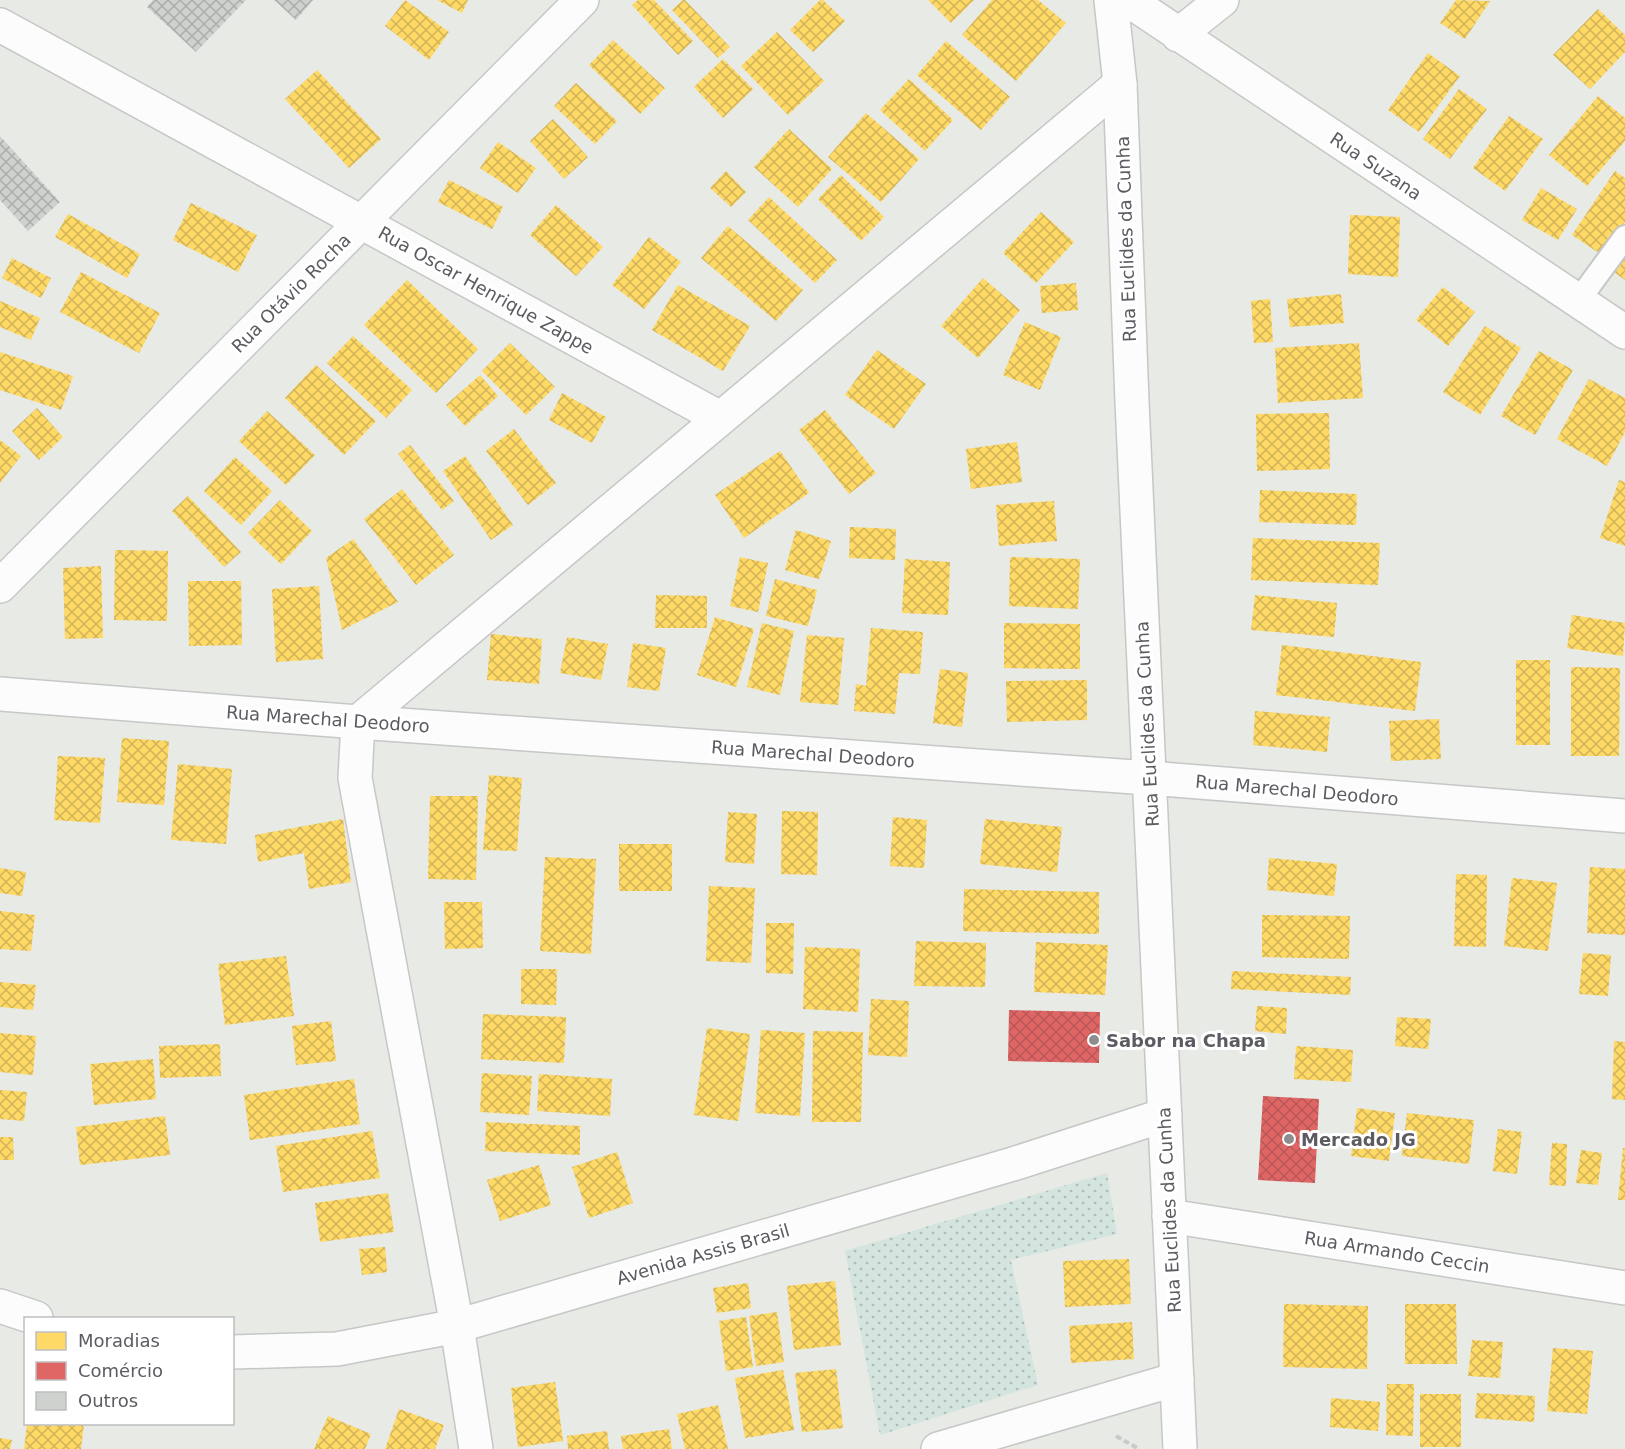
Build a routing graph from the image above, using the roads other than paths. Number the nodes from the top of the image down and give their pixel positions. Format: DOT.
graph roads {
  1 [pos="582,0"];
  2 [pos="1111,0"];
  3 [pos="1128,0"];
  4 [pos="1221,0"];
  5 [pos="0,25"];
  6 [pos="1178,35"];
  7 [pos="1120,84"];
  8 [pos="362,222"];
  9 [pos="1625,237"];
  10 [pos="1578,301"];
  11 [pos="1625,332"];
  12 [pos="720,418"];
  13 [pos="0,586"];
  14 [pos="0,694"];
  15 [pos="358,722"];
  16 [pos="1149,778"];
  17 [pos="1625,816"];
  18 [pos="1165,1115"];
  19 [pos="1169,1216"];
  20 [pos="1625,1288"];
  21 [pos="0,1306"];
  22 [pos="33,1317"];
  23 [pos="457,1326"];
  24 [pos="234,1352"];
  25 [pos="1177,1379"];
  26 [pos="476,1449"];
  27 [pos="938,1449"];
  28 [pos="1180,1449"];
  1 -- 8 [label="street, Rua Otávio Rocha"];
  2 -- 7 [label="street, Rua Euclides da Cunha"];
  3 -- 6 [label="street, Rua Suzana"];
  4 -- 6 [label="street"];
  5 -- 8 [label="street, Rua Oscar Henrique Zappe"];
  6 -- 10 [label="street, Rua Suzana"];
  7 -- 12 [label="street"];
  7 -- 16 [label="street, Rua Euclides da Cunha"];
  8 -- 12 [label="street, Rua Oscar Henrique Zappe"];
  8 -- 13 [label="street, Rua Otávio Rocha"];
  9 -- 10 [label="lane"];
  10 -- 11 [label="street, Rua Suzana"];
  12 -- 15 [label="street"];
  14 -- 15 [label="street, Rua Marechal Deodoro"];
  15 -- 16 [label="street, Rua Marechal Deodoro"];
  15 -- 23 [label="street"];
  16 -- 17 [label="street, Rua Marechal Deodoro"];
  16 -- 18 [label="street, Rua Euclides da Cunha"];
  18 -- 19 [label="street, Rua Euclides da Cunha"];
  18 -- 23 [label="street, Avenida Assis Brasil"];
  19 -- 20 [label="street, Rua Armando Ceccin"];
  19 -- 25 [label="street, Rua Euclides da Cunha"];
  21 -- 22 [label="street"];
  23 -- 24 [label="street, Avenida Assis Brasil"];
  23 -- 26 [label="street"];
  25 -- 27 [label="street"];
  25 -- 28 [label="street, Rua Euclides da Cunha"];
}
